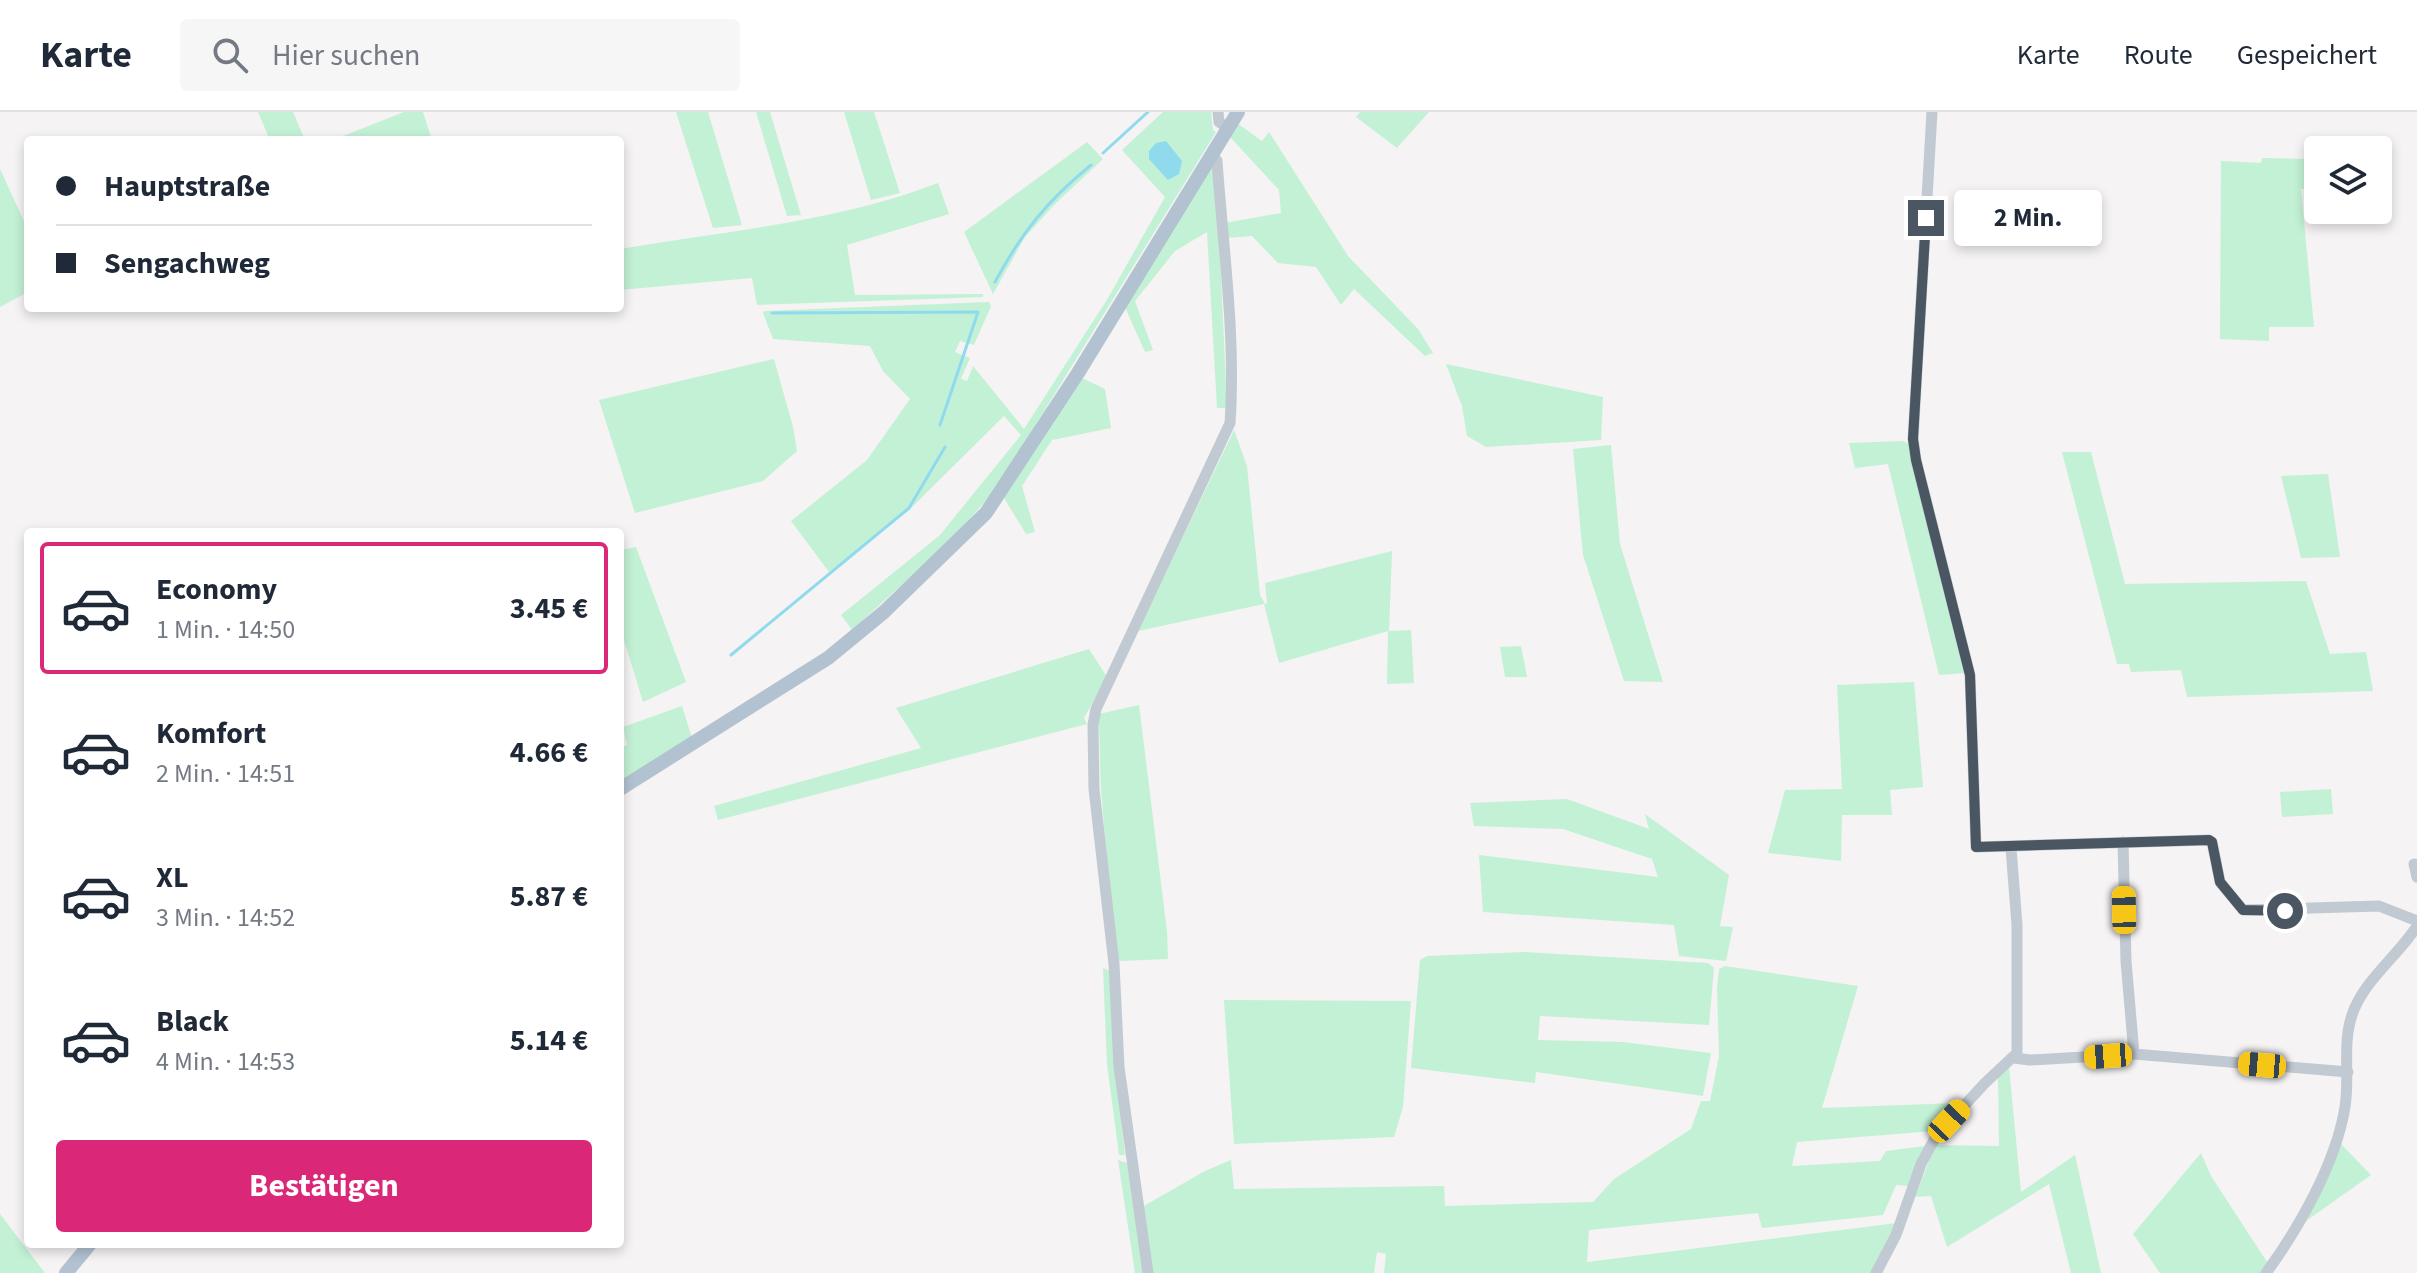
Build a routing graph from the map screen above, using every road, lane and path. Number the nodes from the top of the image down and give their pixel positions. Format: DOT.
graph roads {
  1 [pos="1218,112"];
  2 [pos="1238,112"];
  3 [pos="1932,112"];
  4 [pos="1228,128"];
  5 [pos="1212,154"];
  6 [pos="624,786"];
  7 [pos="2123,842"];
  8 [pos="2011,848"];
  9 [pos="2417,924"];
  10 [pos="2134,1054"];
  11 [pos="2014,1058"];
  12 [pos="2348,1072"];
  13 [pos="87,1248"];
  14 [pos="66,1273"];
  15 [pos="1148,1273"];
  16 [pos="1876,1273"];
  17 [pos="2266,1273"];
  1 -- 4 [label="street"];
  2 -- 4 [label="main road"];
  3 -- 8 [label="street"];
  4 -- 5 [label="main road"];
  5 -- 6 [label="main road"];
  5 -- 15 [label="street"];
  7 -- 8 [label="street"];
  7 -- 9 [label="street"];
  7 -- 10 [label="street"];
  8 -- 11 [label="street"];
  9 -- 12 [label="street"];
  10 -- 11 [label="street"];
  10 -- 12 [label="street"];
  11 -- 16 [label="street"];
  12 -- 17 [label="street"];
  13 -- 14 [label="main road"];
}
